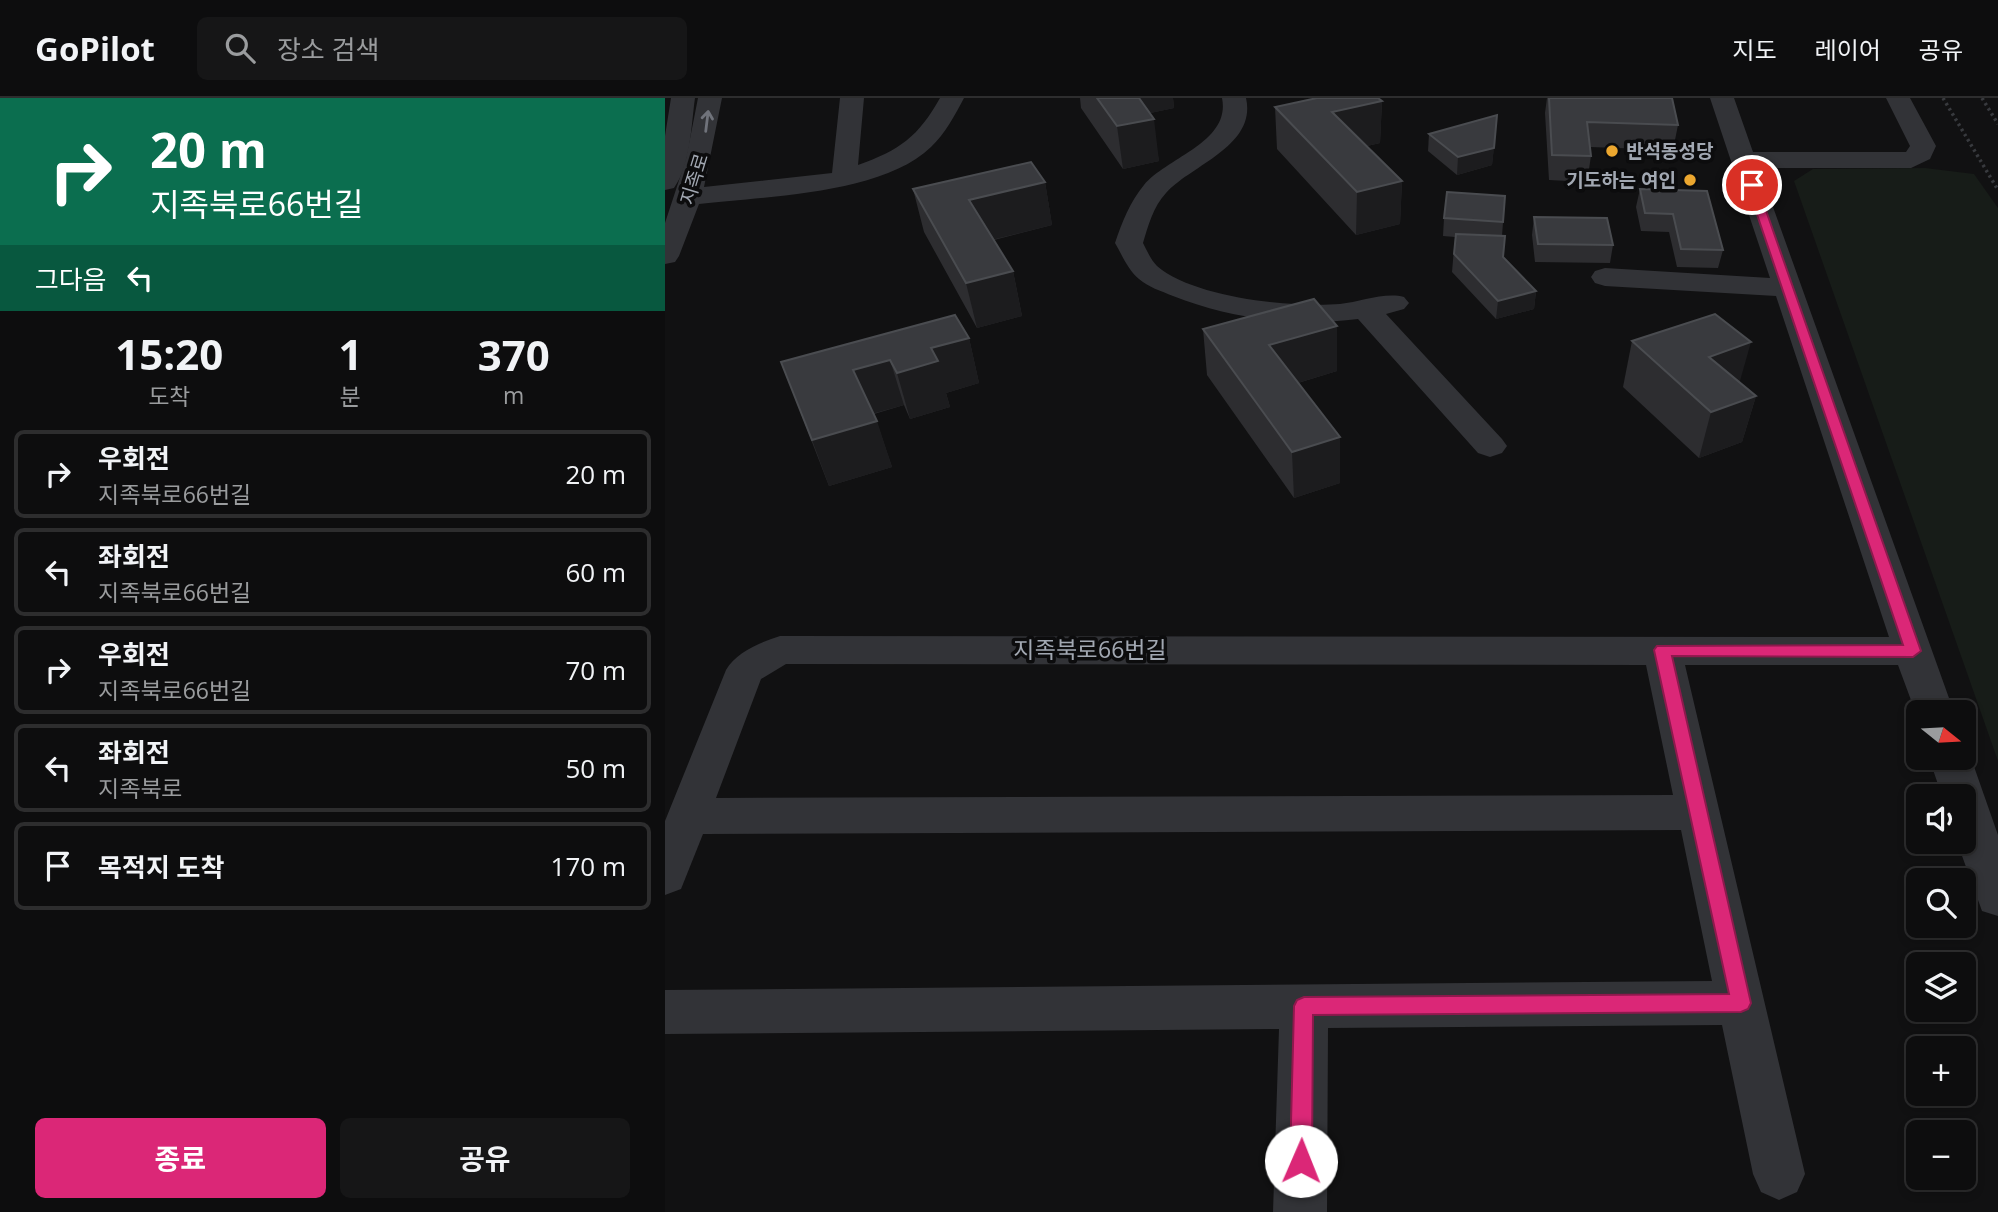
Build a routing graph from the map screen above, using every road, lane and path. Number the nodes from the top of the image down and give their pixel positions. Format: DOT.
graph roads {
  1 [pos="683,98"];
  2 [pos="710,98"];
  3 [pos="852,98"];
  4 [pos="952,98"];
  5 [pos="1234,98"];
  6 [pos="1722,98"];
  7 [pos="1898,98"];
  8 [pos="1943,98"];
  9 [pos="1982,98"];
  10 [pos="1998,124"];
  11 [pos="1743,160"];
  12 [pos="844,179"];
  13 [pos="665,182"];
  14 [pos="1998,190"];
  15 [pos="690,197"];
  16 [pos="665,256"];
  17 [pos="1605,277"];
  18 [pos="1787,288"];
  19 [pos="1490,446"];
  20 [pos="1662,650"];
  21 [pos="1913,651"];
  22 [pos="1930,700"];
  23 [pos="1698,812"];
  24 [pos="688,816"];
  25 [pos="1976,834"];
  26 [pos="665,876"];
  27 [pos="1998,897"];
  28 [pos="1741,1003"];
  29 [pos="1304,1006"];
  30 [pos="665,1012"];
  31 [pos="1779,1174"];
  32 [pos="1300,1212"];
  1 -- 13 [label="street, 지족로"];
  15 -- 2 [label="street, 지족로, one-way"];
  3 -- 12 [label="street"];
  4 -- 12 [label="street"];
  5 -- 19 [label="street"];
  6 -- 11 [label="street"];
  7 -- 11 [label="street"];
  8 -- 14 [label="path"];
  9 -- 10 [label="path"];
  11 -- 18 [label="street"];
  12 -- 15 [label="street"];
  15 -- 16 [label="street, 지족로"];
  17 -- 18 [label="street"];
  18 -- 21 [label="street"];
  20 -- 21 [label="street, 지족북로66번길"];
  20 -- 23 [label="street"];
  20 -- 24 [label="street, 지족북로66번길"];
  21 -- 22 [label="street"];
  23 -- 24 [label="street"];
  23 -- 28 [label="street"];
  24 -- 26 [label="street, 지족북로66번길"];
  25 -- 27 [label="street"];
  28 -- 29 [label="street"];
  28 -- 31 [label="street"];
  29 -- 30 [label="street"];
  29 -- 32 [label="street"];
}
